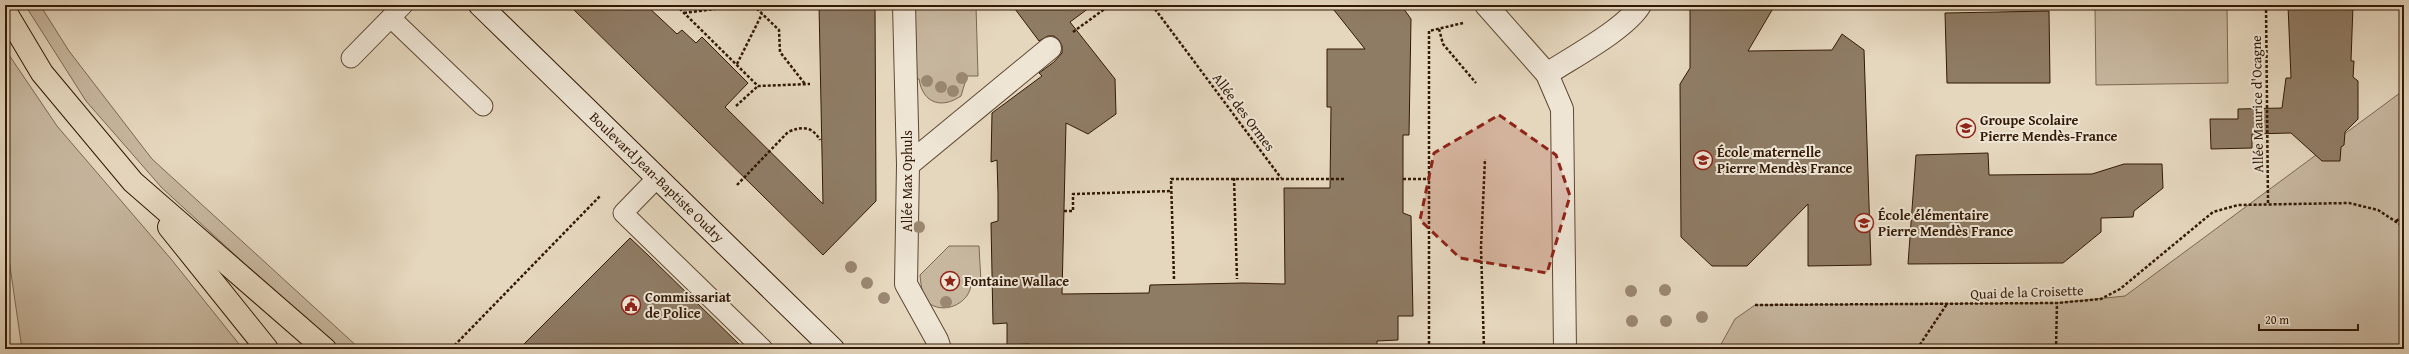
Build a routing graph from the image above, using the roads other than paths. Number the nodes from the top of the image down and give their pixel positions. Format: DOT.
graph roads {
  1 [pos="480,5"];
  2 [pos="904,5"];
  3 [pos="1486,5"];
  4 [pos="1640,5"];
  5 [pos="5,11"];
  6 [pos="397,11"];
  7 [pos="1050,48"];
  8 [pos="351,58"];
  9 [pos="1547,74"];
  10 [pos="483,106"];
  11 [pos="908,165"];
  12 [pos="658,177"];
  13 [pos="133,182"];
  14 [pos="267,349"];
  15 [pos="325,349"];
  16 [pos="763,349"];
  17 [pos="833,349"];
  18 [pos="940,349"];
  19 [pos="1565,349"];
  1 -- 12 [label="street, Boulevard Jean-Baptiste Oudry"];
  2 -- 11 [label="street, Allée Max Ophuls"];
  3 -- 9 [label="street"];
  4 -- 9 [label="street"];
  5 -- 13 [label="highway"];
  6 -- 8 [label="lane"];
  6 -- 10 [label="lane"];
  7 -- 11 [label="street"];
  9 -- 19 [label="street"];
  11 -- 18 [label="street, Allée Max Ophuls"];
  12 -- 16 [label="lane"];
  12 -- 17 [label="street, Boulevard Jean-Baptiste Oudry"];
  13 -- 14 [label="highway"];
  13 -- 15 [label="highway"];
}
